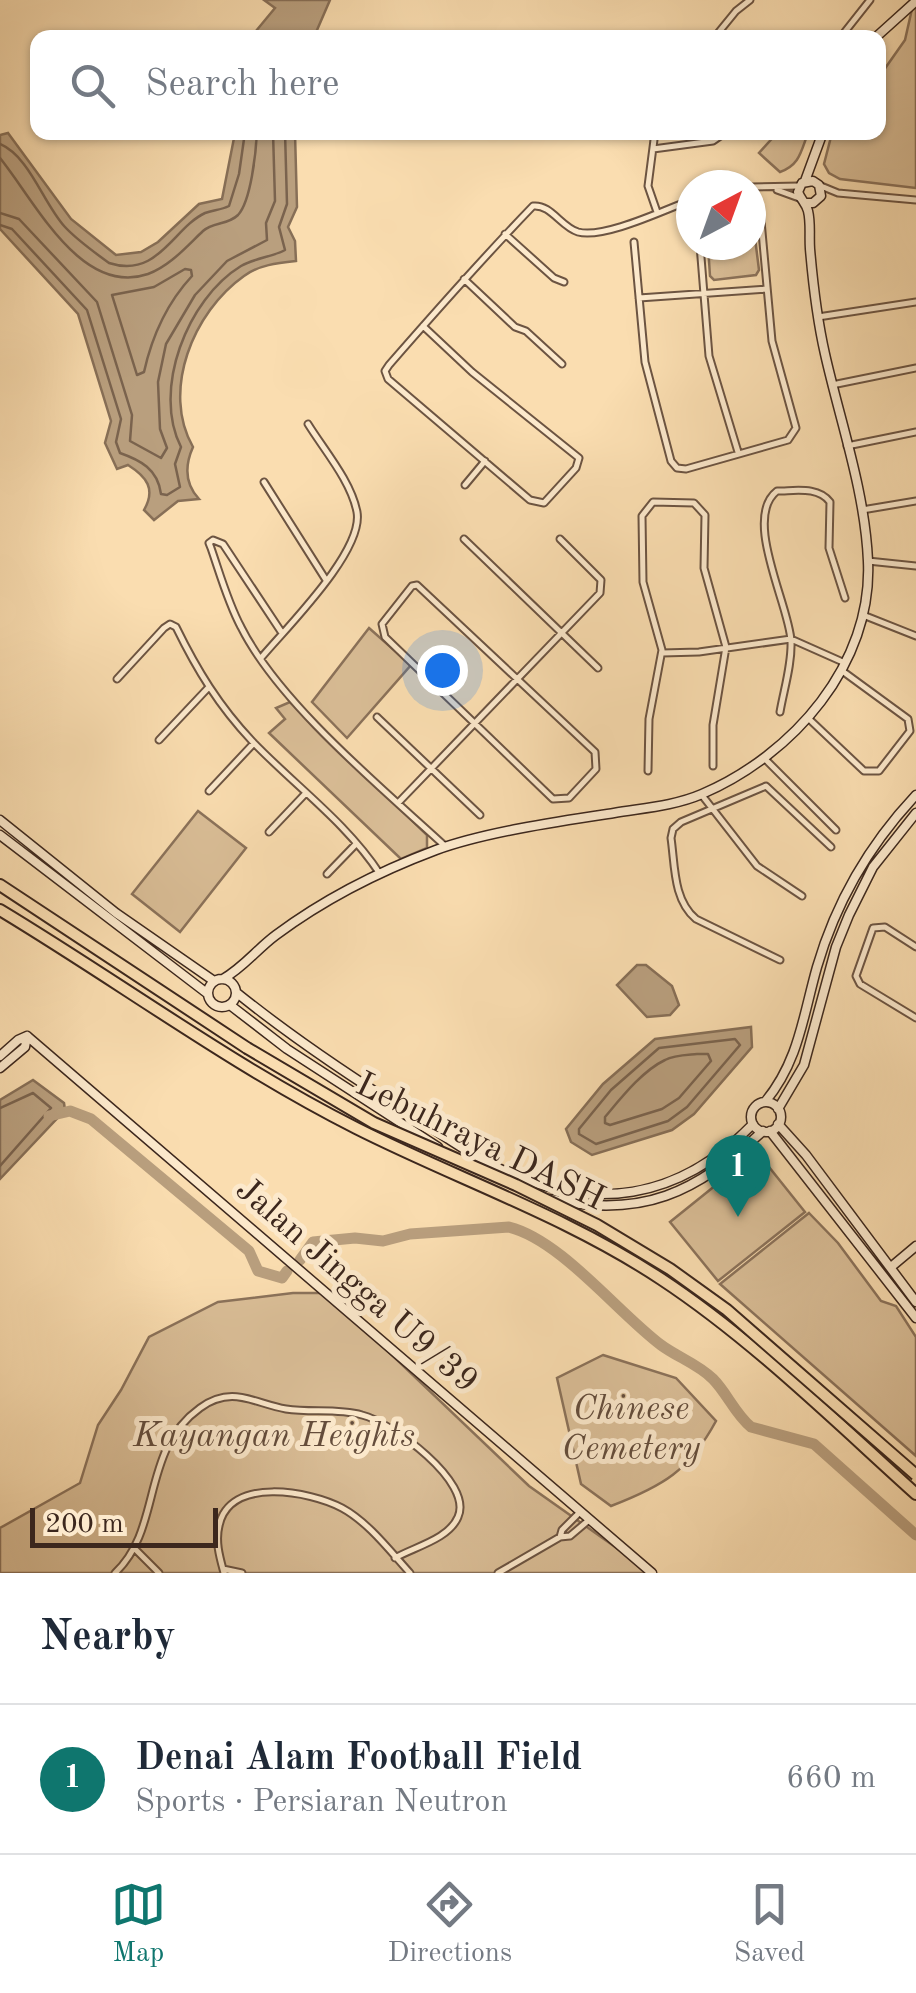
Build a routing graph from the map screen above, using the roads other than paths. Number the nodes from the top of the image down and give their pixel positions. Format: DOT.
graph roads {
  1 [pos="750,0"];
  2 [pos="870,0"];
  3 [pos="916,1"];
  4 [pos="721,30"];
  5 [pos="846,30"];
  6 [pos="883,30"];
  7 [pos="654,140"];
  8 [pos="714,140"];
  9 [pos="820,140"];
  10 [pos="653,149"];
  11 [pos="814,160"];
  12 [pos="802,183"];
  13 [pos="818,184"];
  14 [pos="766,189"];
  15 [pos="774,189"];
  16 [pos="838,193"];
  17 [pos="802,200"];
  18 [pos="818,200"];
  19 [pos="916,200"];
  20 [pos="676,205"];
  21 [pos="657,212"];
  22 [pos="810,214"];
  23 [pos="506,234"];
  24 [pos="634,242"];
  25 [pos="701,260"];
  26 [pos="764,260"];
  27 [pos="464,278"];
  28 [pos="564,282"];
  29 [pos="766,289"];
  30 [pos="704,294"];
  31 [pos="639,298"];
  32 [pos="916,302"];
  33 [pos="818,317"];
  34 [pos="424,326"];
  35 [pos="562,364"];
  36 [pos="916,368"];
  37 [pos="832,386"];
  38 [pos="308,424"];
  39 [pos="916,432"];
  40 [pos="846,446"];
  41 [pos="738,453"];
  42 [pos="485,461"];
  43 [pos="264,482"];
  44 [pos="465,485"];
  45 [pos="916,501"];
  46 [pos="862,510"];
  47 [pos="464,539"];
  48 [pos="560,539"];
  49 [pos="868,561"];
  50 [pos="916,566"];
  51 [pos="326,580"];
  52 [pos="845,598"];
  53 [pos="863,615"];
  54 [pos="282,632"];
  55 [pos="562,633"];
  56 [pos="916,636"];
  57 [pos="792,639"];
  58 [pos="726,647"];
  59 [pos="662,653"];
  60 [pos="261,658"];
  61 [pos="843,667"];
  62 [pos="598,668"];
  63 [pos="518,678"];
  64 [pos="117,679"];
  65 [pos="208,688"];
  66 [pos="780,712"];
  67 [pos="377,717"];
  68 [pos="808,718"];
  69 [pos="475,723"];
  70 [pos="159,740"];
  71 [pos="254,743"];
  72 [pos="764,758"];
  73 [pos="713,766"];
  74 [pos="431,768"];
  75 [pos="648,771"];
  76 [pos="210,791"];
  77 [pos="306,794"];
  78 [pos="702,794"];
  79 [pos="916,794"];
  80 [pos="398,803"];
  81 [pos="713,810"];
  82 [pos="916,813"];
  83 [pos="480,815"];
  84 [pos="0,820"];
  85 [pos="836,830"];
  86 [pos="270,832"];
  87 [pos="0,835"];
  88 [pos="356,844"];
  89 [pos="446,846"];
  90 [pos="831,847"];
  91 [pos="327,874"];
  92 [pos="380,874"];
  93 [pos="0,886"];
  94 [pos="802,896"];
  95 [pos="0,910"];
  96 [pos="916,948"];
  97 [pos="780,960"];
  98 [pos="240,969"];
  99 [pos="219,980"];
  100 [pos="236,990"];
  101 [pos="208,994"];
  102 [pos="230,1005"];
  103 [pos="916,1018"];
  104 [pos="28,1036"];
  105 [pos="0,1056"];
  106 [pos="0,1068"];
  107 [pos="765,1102"];
  108 [pos="778,1108"];
  109 [pos="752,1124"];
  110 [pos="778,1124"];
  111 [pos="766,1131"];
  112 [pos="916,1246"];
  113 [pos="880,1251"];
  114 [pos="900,1259"];
  115 [pos="888,1270"];
  116 [pos="902,1281"];
  117 [pos="916,1302"];
  118 [pos="916,1318"];
  119 [pos="916,1474"];
  120 [pos="916,1494"];
  121 [pos="580,1512"];
  122 [pos="589,1520"];
  123 [pos="560,1537"];
  124 [pos="134,1549"];
  125 [pos="395,1558"];
  126 [pos="223,1571"];
  127 [pos="115,1573"];
  128 [pos="158,1573"];
  129 [pos="242,1573"];
  130 [pos="410,1573"];
  131 [pos="498,1573"];
  132 [pos="652,1573"];
  1 -- 4 [label="street"];
  2 -- 5 [label="street"];
  3 -- 6 [label="street"];
  7 -- 10 [label="street"];
  8 -- 10 [label="street"];
  9 -- 11 [label="street"];
  10 -- 21 [label="street"];
  11 -- 12 [label="street"];
  11 -- 13 [label="street"];
  12 -- 13 [label="street"];
  12 -- 15 [label="street"];
  12 -- 17 [label="street"];
  13 -- 16 [label="street"];
  13 -- 18 [label="street"];
  14 -- 15 [label="street"];
  15 -- 17 [label="street"];
  16 -- 18 [label="street"];
  16 -- 19 [label="street"];
  17 -- 18 [label="street"];
  17 -- 22 [label="street"];
  18 -- 22 [label="street"];
  20 -- 21 [label="street"];
  21 -- 23 [label="street"];
  22 -- 33 [label="street"];
  23 -- 27 [label="street"];
  23 -- 28 [label="street"];
  24 -- 31 [label="street"];
  25 -- 30 [label="street"];
  26 -- 29 [label="street"];
  27 -- 34 [label="street"];
  27 -- 35 [label="street"];
  29 -- 30 [label="street"];
  29 -- 41 [label="street"];
  30 -- 31 [label="street"];
  30 -- 41 [label="street"];
  31 -- 41 [label="street"];
  32 -- 33 [label="street"];
  33 -- 37 [label="street"];
  34 -- 42 [label="street"];
  34 -- 42 [label="street"];
  36 -- 37 [label="street"];
  37 -- 40 [label="street"];
  38 -- 51 [label="street"];
  39 -- 40 [label="street"];
  40 -- 46 [label="street"];
  42 -- 44 [label="street"];
  43 -- 51 [label="street"];
  45 -- 46 [label="street"];
  46 -- 49 [label="street"];
  47 -- 55 [label="street"];
  48 -- 55 [label="street"];
  49 -- 50 [label="street"];
  49 -- 53 [label="street"];
  51 -- 54 [label="street"];
  52 -- 57 [label="street"];
  53 -- 56 [label="street"];
  53 -- 61 [label="street"];
  54 -- 60 [label="street"];
  54 -- 60 [label="street"];
  55 -- 62 [label="street"];
  55 -- 63 [label="street"];
  57 -- 58 [label="street"];
  57 -- 61 [label="street"];
  57 -- 66 [label="street"];
  58 -- 59 [label="street"];
  58 -- 59 [label="street"];
  58 -- 73 [label="street"];
  59 -- 75 [label="street"];
  60 -- 80 [label="street"];
  61 -- 68 [label="street"];
  61 -- 68 [label="street"];
  63 -- 69 [label="street"];
  63 -- 69 [label="street"];
  63 -- 69 [label="street"];
  64 -- 65 [label="street"];
  65 -- 70 [label="street"];
  65 -- 71 [label="street"];
  67 -- 74 [label="street"];
  68 -- 72 [label="street"];
  69 -- 74 [label="street"];
  71 -- 76 [label="street"];
  71 -- 77 [label="street"];
  72 -- 78 [label="street"];
  72 -- 85 [label="street"];
  74 -- 80 [label="street"];
  74 -- 83 [label="street"];
  77 -- 86 [label="street"];
  77 -- 88 [label="street"];
  78 -- 81 [label="street"];
  78 -- 89 [label="street"];
  79 -- 107 [label="street"];
  80 -- 89 [label="street"];
  81 -- 90 [label="street"];
  81 -- 94 [label="street"];
  81 -- 97 [label="street"];
  82 -- 108 [label="street"];
  84 -- 99 [label="street"];
  87 -- 101 [label="street"];
  88 -- 91 [label="street"];
  88 -- 92 [label="street"];
  89 -- 92 [label="street"];
  92 -- 98 [label="street"];
  93 -- 119 [label="highway, Lebuhraya DASH, bridge"];
  95 -- 120 [label="highway, Lebuhraya DASH"];
  96 -- 103 [label="street"];
  98 -- 99 [label="street"];
  98 -- 100 [label="street"];
  99 -- 100 [label="street"];
  99 -- 101 [label="street"];
  100 -- 102 [label="street"];
  100 -- 109 [label="street"];
  101 -- 102 [label="street"];
  102 -- 111 [label="street"];
  104 -- 105 [label="street"];
  104 -- 106 [label="street"];
  104 -- 121 [label="street, Jalan Jingga U9/39"];
  107 -- 108 [label="street"];
  107 -- 109 [label="street"];
  108 -- 110 [label="street"];
  109 -- 111 [label="street"];
  110 -- 111 [label="street"];
  110 -- 113 [label="street"];
  111 -- 115 [label="street"];
  112 -- 114 [label="street"];
  113 -- 114 [label="street"];
  113 -- 115 [label="street"];
  114 -- 115 [label="street"];
  114 -- 116 [label="street"];
  115 -- 116 [label="street"];
  115 -- 118 [label="street"];
  116 -- 117 [label="street"];
  121 -- 122 [label="street, Jalan Jingga U9/39"];
  121 -- 123 [label="street"];
  122 -- 123 [label="street"];
  122 -- 132 [label="street, Jalan Jingga U9/39"];
  123 -- 131 [label="street"];
  124 -- 125 [label="street"];
  124 -- 127 [label="street"];
  124 -- 128 [label="street"];
  125 -- 126 [label="street"];
  125 -- 130 [label="street"];
  126 -- 129 [label="street"];
}
